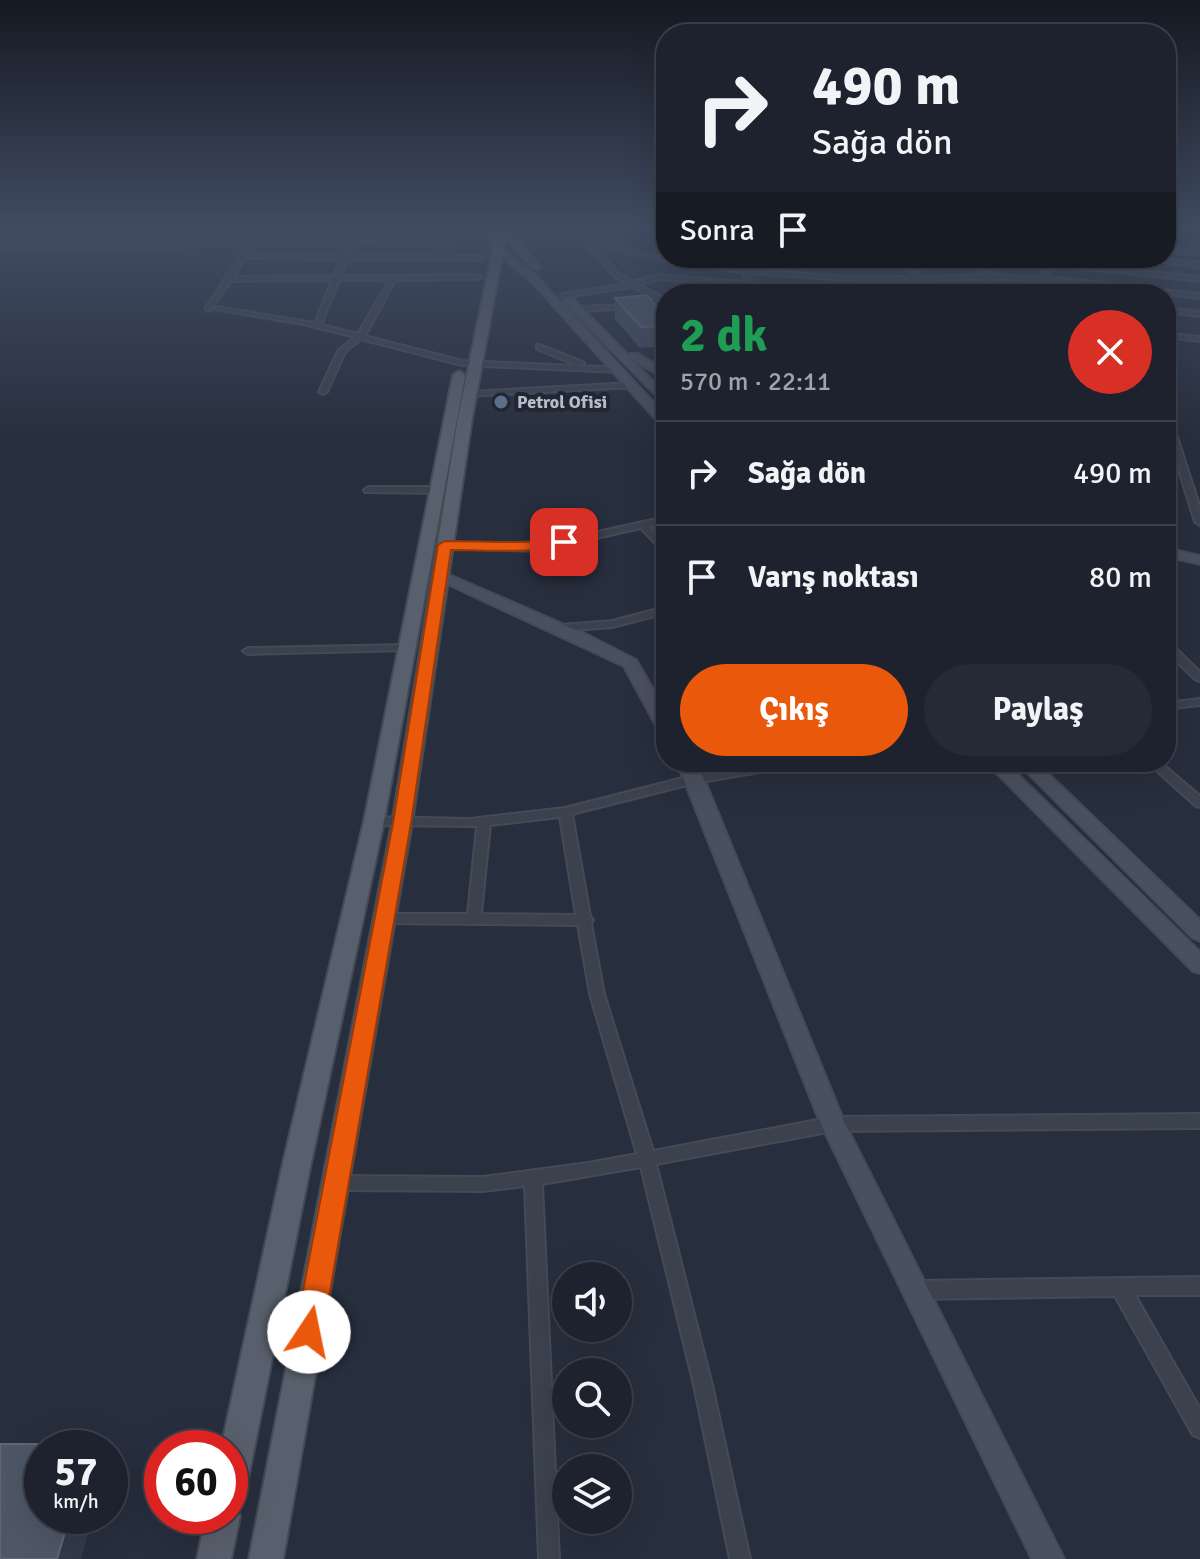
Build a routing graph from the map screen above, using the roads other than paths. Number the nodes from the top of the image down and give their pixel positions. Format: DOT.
graph roads {
  1 [pos="217,302"];
  2 [pos="327,302"];
  3 [pos="380,302"];
  4 [pos="481,302"];
  5 [pos="481,302"];
  6 [pos="555,302"];
  7 [pos="571,302"];
  8 [pos="656,305"];
  9 [pos="637,306"];
  10 [pos="651,306"];
  11 [pos="578,309"];
  12 [pos="1176,311"];
  13 [pos="1200,314"];
  14 [pos="317,326"];
  15 [pos="361,336"];
  16 [pos="1176,336"];
  17 [pos="605,337"];
  18 [pos="1200,339"];
  19 [pos="540,347"];
  20 [pos="468,363"];
  21 [pos="582,367"];
  22 [pos="618,370"];
  23 [pos="656,371"];
  24 [pos="643,375"];
  25 [pos="656,377"];
  26 [pos="631,385"];
  27 [pos="656,390"];
  28 [pos="323,392"];
  29 [pos="470,394"];
  30 [pos="656,412"];
  31 [pos="1176,446"];
  32 [pos="368,490"];
  33 [pos="435,490"];
  34 [pos="656,522"];
  35 [pos="1200,522"];
  36 [pos="642,524"];
  37 [pos="656,539"];
  38 [pos="445,545"];
  39 [pos="1176,554"];
  40 [pos="1200,560"];
  41 [pos="440,575"];
  42 [pos="656,613"];
  43 [pos="561,628"];
  44 [pos="406,648"];
  45 [pos="248,651"];
  46 [pos="1176,655"];
  47 [pos="1200,678"];
  48 [pos="1200,702"];
  49 [pos="1176,705"];
  50 [pos="656,709"];
  51 [pos="684,772"];
  52 [pos="691,772"];
  53 [pos="1005,772"];
  54 [pos="1036,772"];
  55 [pos="1164,772"];
  56 [pos="1200,803"];
  57 [pos="565,812"];
  58 [pos="374,821"];
  59 [pos="484,821"];
  60 [pos="402,823"];
  61 [pos="384,919"];
  62 [pos="474,920"];
  63 [pos="586,920"];
  64 [pos="1200,933"];
  65 [pos="1200,965"];
  66 [pos="1200,1121"];
  67 [pos="833,1124"];
  68 [pos="647,1159"];
  69 [pos="533,1177"];
  70 [pos="338,1183"];
  71 [pos="1200,1286"];
  72 [pos="1120,1287"];
  73 [pos="915,1290"];
  74 [pos="1200,1428"];
  75 [pos="241,1430"];
  76 [pos="219,1534"];
  77 [pos="214,1559"];
  78 [pos="266,1559"];
  79 [pos="549,1559"];
  80 [pos="740,1559"];
  81 [pos="1048,1559"];
  1 -- 14 [label="street"];
  2 -- 14 [label="street"];
  3 -- 15 [label="street"];
  4 -- 20 [label="main road"];
  5 -- 20 [label="main road"];
  6 -- 22 [label="street"];
  7 -- 11 [label="street"];
  8 -- 10 [label="street"];
  9 -- 11 [label="street"];
  11 -- 17 [label="street"];
  12 -- 13 [label="street"];
  14 -- 15 [label="street"];
  15 -- 20 [label="street"];
  15 -- 28 [label="street"];
  16 -- 18 [label="street"];
  17 -- 23 [label="street"];
  17 -- 24 [label="street"];
  19 -- 21 [label="street"];
  20 -- 21 [label="street"];
  20 -- 29 [label="main road"];
  20 -- 33 [label="main road"];
  21 -- 22 [label="street"];
  22 -- 24 [label="street"];
  22 -- 26 [label="street"];
  24 -- 25 [label="street"];
  24 -- 27 [label="street"];
  26 -- 29 [label="street"];
  26 -- 30 [label="street"];
  29 -- 38 [label="main road"];
  31 -- 35 [label="street"];
  32 -- 33 [label="street"];
  33 -- 44 [label="main road"];
  34 -- 36 [label="street"];
  36 -- 37 [label="street"];
  36 -- 38 [label="street"];
  38 -- 41 [label="main road"];
  39 -- 40 [label="street"];
  41 -- 43 [label="street"];
  41 -- 60 [label="main road"];
  42 -- 43 [label="street"];
  43 -- 50 [label="street"];
  44 -- 45 [label="street"];
  44 -- 58 [label="main road"];
  46 -- 47 [label="street"];
  48 -- 49 [label="street"];
  51 -- 57 [label="street"];
  52 -- 67 [label="street"];
  53 -- 65 [label="street"];
  54 -- 64 [label="street"];
  55 -- 56 [label="street"];
  57 -- 59 [label="street"];
  57 -- 63 [label="street"];
  58 -- 60 [label="street"];
  58 -- 75 [label="main road"];
  59 -- 60 [label="street"];
  59 -- 62 [label="street"];
  60 -- 61 [label="main road"];
  61 -- 62 [label="street"];
  61 -- 70 [label="main road"];
  62 -- 63 [label="street"];
  63 -- 68 [label="street"];
  66 -- 67 [label="street"];
  67 -- 68 [label="street"];
  67 -- 73 [label="street"];
  68 -- 69 [label="street"];
  68 -- 80 [label="street"];
  69 -- 70 [label="street"];
  69 -- 79 [label="street"];
  70 -- 78 [label="main road"];
  71 -- 72 [label="street"];
  72 -- 73 [label="street"];
  72 -- 74 [label="street"];
  73 -- 81 [label="street"];
  76 -- 77 [label="main road"];
}
